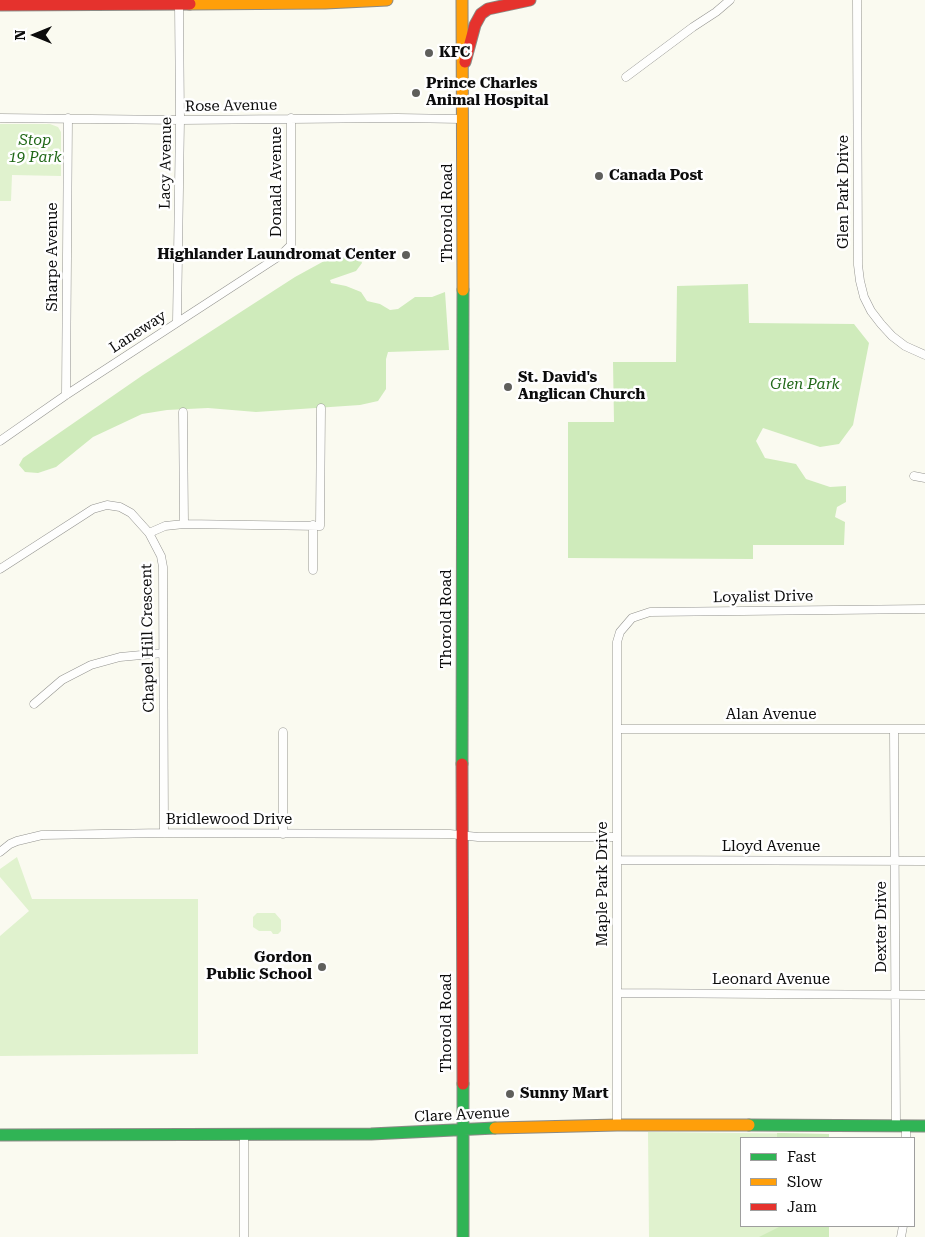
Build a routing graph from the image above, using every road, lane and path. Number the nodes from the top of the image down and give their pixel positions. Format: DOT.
graph roads {
  1 [pos="387,0"];
  2 [pos="462,0"];
  3 [pos="530,0"];
  4 [pos="730,0"];
  5 [pos="857,0"];
  6 [pos="92,2"];
  7 [pos="179,4"];
  8 [pos="0,5"];
  9 [pos="462,73"];
  10 [pos="626,77"];
  11 [pos="0,118"];
  12 [pos="68,118"];
  13 [pos="291,118"];
  14 [pos="462,119"];
  15 [pos="180,120"];
  16 [pos="291,245"];
  17 [pos="177,322"];
  18 [pos="925,355"];
  19 [pos="66,395"];
  20 [pos="321,408"];
  21 [pos="182,412"];
  22 [pos="0,441"];
  23 [pos="914,476"];
  24 [pos="925,478"];
  25 [pos="184,524"];
  26 [pos="313,526"];
  27 [pos="149,533"];
  28 [pos="0,569"];
  29 [pos="313,570"];
  30 [pos="925,608"];
  31 [pos="617,642"];
  32 [pos="163,653"];
  33 [pos="34,704"];
  34 [pos="616,729"];
  35 [pos="894,729"];
  36 [pos="925,729"];
  37 [pos="283,732"];
  38 [pos="164,833"];
  39 [pos="283,834"];
  40 [pos="462,835"];
  41 [pos="617,837"];
  42 [pos="0,852"];
  43 [pos="617,860"];
  44 [pos="895,861"];
  45 [pos="925,861"];
  46 [pos="617,993"];
  47 [pos="896,995"];
  48 [pos="925,995"];
  49 [pos="617,1125"];
  50 [pos="901,1126"];
  51 [pos="925,1126"];
  52 [pos="462,1129"];
  53 [pos="0,1135"];
  54 [pos="244,1135"];
  55 [pos="906,1137"];
  56 [pos="244,1237"];
  57 [pos="463,1237"];
  1 -- 7 [label="street"];
  2 -- 9 [label="street, Thorold Road"];
  3 -- 9 [label="street"];
  4 -- 10 [label="street"];
  5 -- 18 [label="street, Glen Park Drive"];
  6 -- 7 [label="street"];
  6 -- 8 [label="street"];
  7 -- 15 [label="street, Lacy Avenue"];
  9 -- 14 [label="street, Thorold Road"];
  11 -- 12 [label="street, Rose Avenue"];
  12 -- 15 [label="street, Rose Avenue"];
  12 -- 19 [label="street, Sharpe Avenue"];
  13 -- 14 [label="street, Rose Avenue"];
  13 -- 15 [label="street, Rose Avenue"];
  13 -- 16 [label="street, Donald Avenue"];
  14 -- 40 [label="street, Thorold Road"];
  15 -- 17 [label="street, Lacy Avenue"];
  16 -- 17 [label="street, Laneway"];
  17 -- 19 [label="street, Laneway"];
  19 -- 22 [label="street, Laneway"];
  20 -- 26 [label="street"];
  21 -- 25 [label="street"];
  23 -- 24 [label="street"];
  25 -- 26 [label="street"];
  25 -- 27 [label="street"];
  26 -- 29 [label="street"];
  27 -- 28 [label="street, Chapel Hill Crescent"];
  27 -- 32 [label="street, Chapel Hill Crescent"];
  30 -- 31 [label="street, Loyalist Drive"];
  31 -- 34 [label="street, Maple Park Drive"];
  32 -- 33 [label="street"];
  32 -- 38 [label="street, Chapel Hill Crescent"];
  34 -- 35 [label="street, Alan Avenue"];
  34 -- 41 [label="street, Maple Park Drive"];
  35 -- 36 [label="street, Alan Avenue"];
  35 -- 44 [label="street, Dexter Drive"];
  37 -- 39 [label="street"];
  38 -- 39 [label="street, Bridlewood Drive"];
  38 -- 42 [label="street, Bridlewood Drive"];
  39 -- 40 [label="street, Bridlewood Drive"];
  40 -- 41 [label="street"];
  40 -- 52 [label="street, Thorold Road"];
  41 -- 43 [label="street, Maple Park Drive"];
  43 -- 44 [label="street, Lloyd Avenue"];
  43 -- 46 [label="street, Maple Park Drive"];
  44 -- 45 [label="street, Lloyd Avenue"];
  44 -- 47 [label="street, Dexter Drive"];
  46 -- 47 [label="street, Leonard Avenue"];
  46 -- 49 [label="street, Maple Park Drive"];
  47 -- 48 [label="street, Leonard Avenue"];
  47 -- 50 [label="street, Dexter Drive"];
  49 -- 50 [label="street, Clare Avenue"];
  49 -- 52 [label="street, Clare Avenue"];
  50 -- 51 [label="street, Clare Avenue"];
  50 -- 55 [label="street, Dexter Drive"];
  52 -- 54 [label="street, Clare Avenue"];
  52 -- 57 [label="street, Thorold Road"];
  53 -- 54 [label="street, Clare Avenue"];
  54 -- 56 [label="street"];
}
